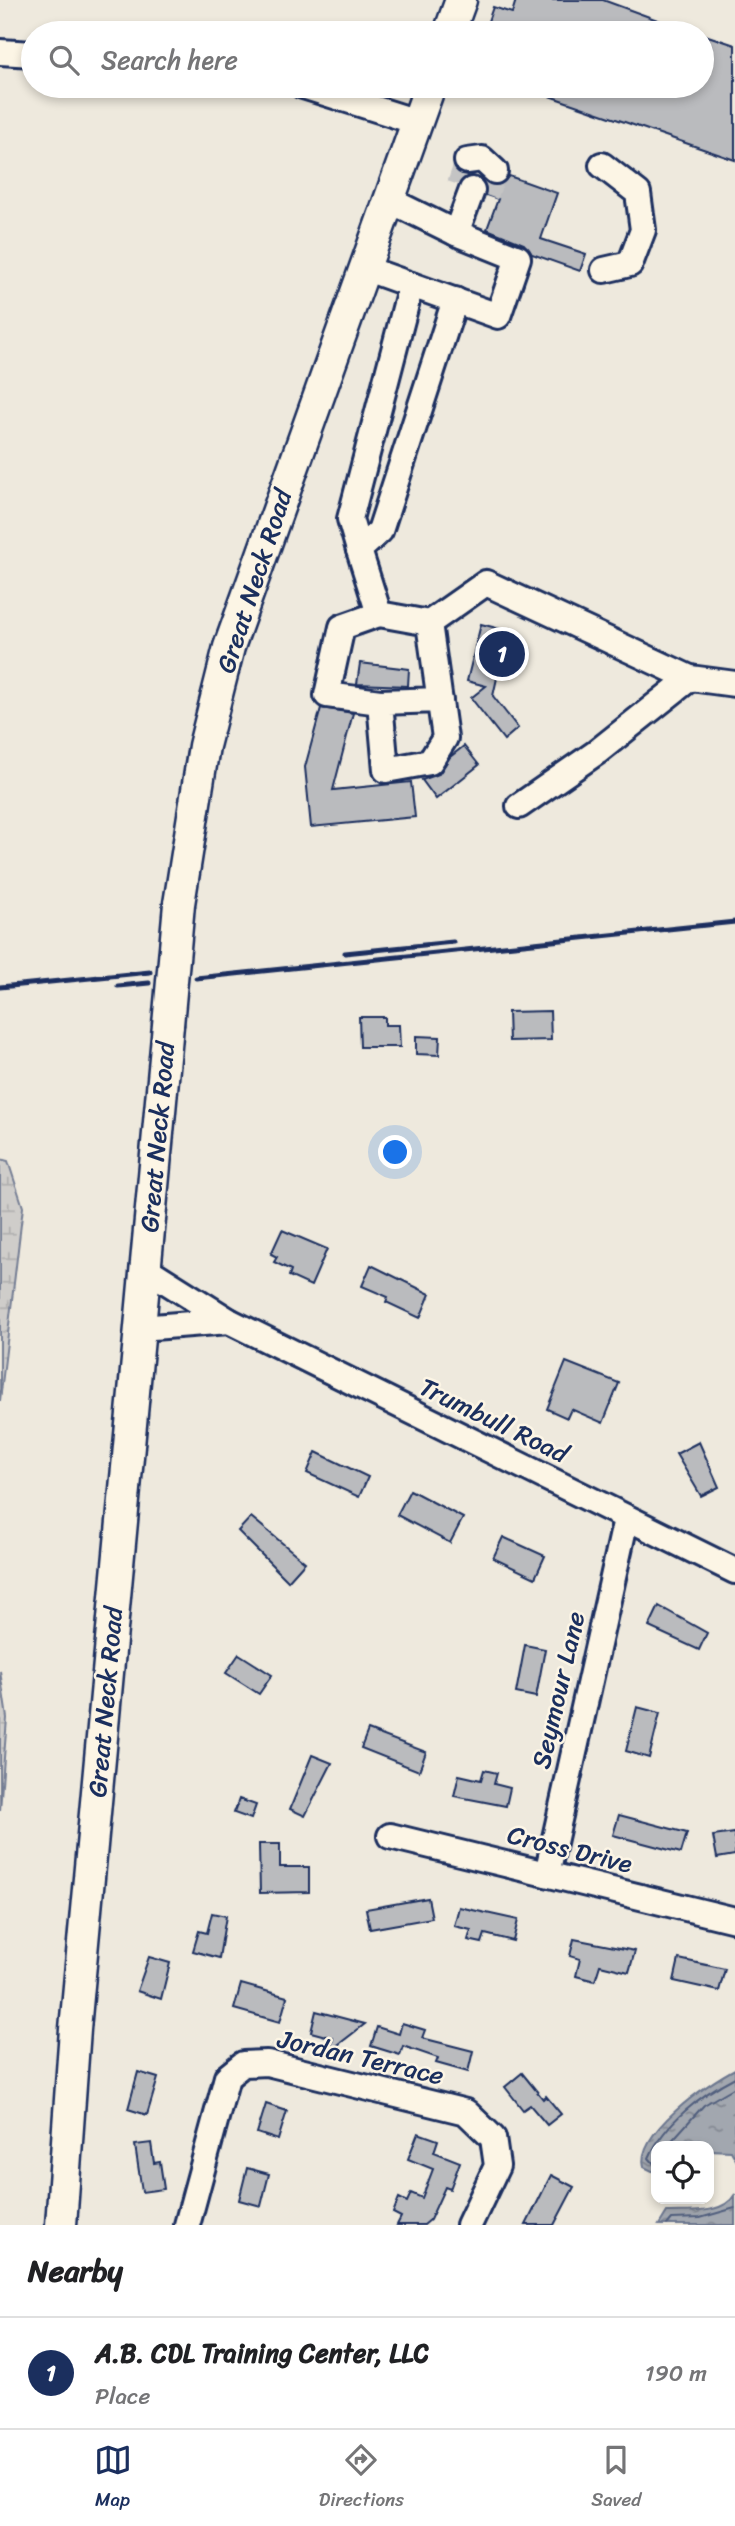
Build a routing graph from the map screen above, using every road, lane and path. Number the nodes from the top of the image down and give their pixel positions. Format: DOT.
graph roads {
  1 [pos="461,0"];
  2 [pos="453,21"];
  3 [pos="0,52"];
  4 [pos="21,53"];
  5 [pos="341,98"];
  6 [pos="426,98"];
  7 [pos="417,122"];
  8 [pos="602,164"];
  9 [pos="471,194"];
  10 [pos="388,200"];
  11 [pos="456,233"];
  12 [pos="364,268"];
  13 [pos="604,270"];
  14 [pos="411,285"];
  15 [pos="455,300"];
  16 [pos="359,550"];
  17 [pos="379,614"];
  18 [pos="429,623"];
  19 [pos="690,678"];
  20 [pos="735,684"];
  21 [pos="440,700"];
  22 [pos="380,702"];
  23 [pos="519,806"];
  24 [pos="145,1268"];
  25 [pos="229,1321"];
  26 [pos="140,1328"];
  27 [pos="626,1519"];
  28 [pos="735,1571"];
  29 [pos="390,1836"];
  30 [pos="547,1874"];
  31 [pos="735,1920"];
  32 [pos="61,2225"];
  33 [pos="187,2225"];
  34 [pos="469,2225"];
  1 -- 2 [label="main road"];
  3 -- 4 [label="street"];
  5 -- 7 [label="street"];
  6 -- 7 [label="main road, Great Neck Road"];
  7 -- 10 [label="main road, Great Neck Road"];
  8 -- 13 [label="street"];
  9 -- 11 [label="street"];
  10 -- 11 [label="street"];
  10 -- 12 [label="main road, Great Neck Road"];
  11 -- 15 [label="street"];
  12 -- 14 [label="street"];
  12 -- 24 [label="main road, Great Neck Road, bridge"];
  14 -- 15 [label="street"];
  14 -- 16 [label="street"];
  15 -- 16 [label="street"];
  16 -- 17 [label="street"];
  17 -- 18 [label="street"];
  17 -- 22 [label="street"];
  18 -- 19 [label="street"];
  18 -- 21 [label="street"];
  19 -- 20 [label="street"];
  19 -- 23 [label="street"];
  21 -- 22 [label="street"];
  21 -- 22 [label="street"];
  24 -- 25 [label="street, Trumbull Road"];
  24 -- 26 [label="main road, Great Neck Road"];
  25 -- 26 [label="street"];
  25 -- 27 [label="street, Trumbull Road"];
  26 -- 32 [label="main road, Great Neck Road"];
  27 -- 28 [label="street, Trumbull Road"];
  27 -- 30 [label="street, Seymour Lane"];
  29 -- 30 [label="street, Cross Drive"];
  30 -- 31 [label="street, Cross Drive"];
  33 -- 34 [label="street, Jordan Terrace"];
}
